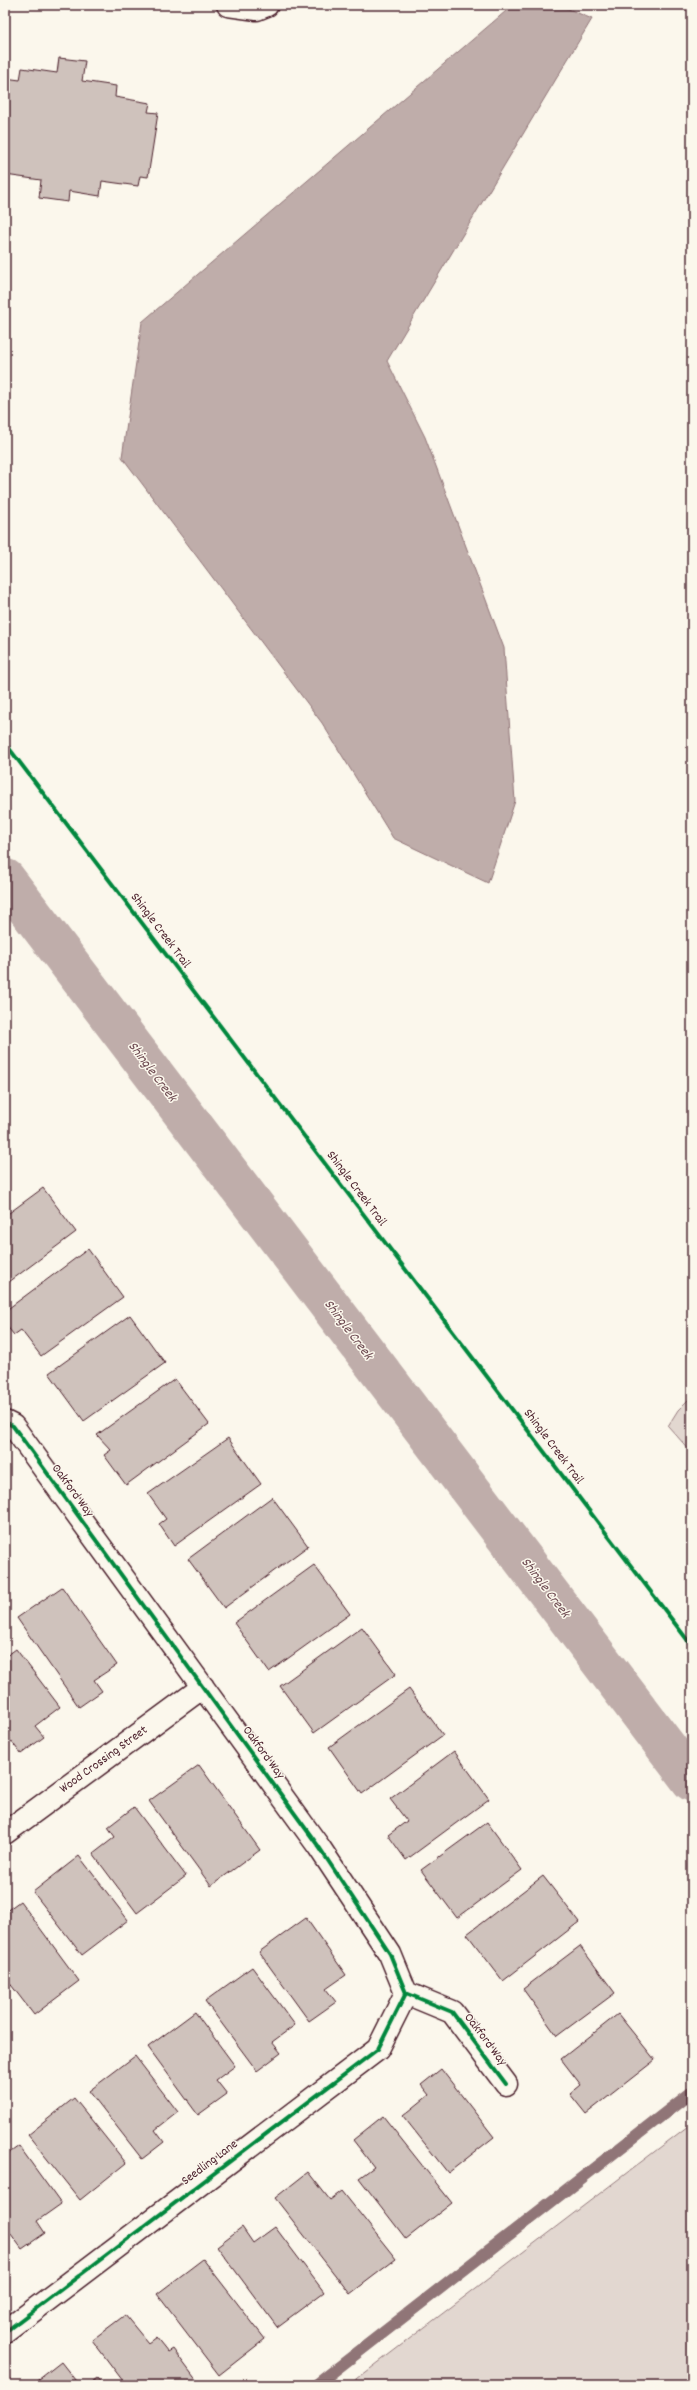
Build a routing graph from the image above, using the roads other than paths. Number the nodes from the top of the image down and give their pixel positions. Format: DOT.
graph roads {
  1 [pos="228,5"];
  2 [pos="267,5"];
  3 [pos="5,1422"];
  4 [pos="203,1687"];
  5 [pos="5,1833"];
  6 [pos="406,1993"];
  7 [pos="506,2084"];
  8 [pos="5,2332"];
  1 -- 2 [label="street"];
  3 -- 4 [label="street, Oakford Way"];
  4 -- 5 [label="street, Wood Crossing Street"];
  4 -- 6 [label="street, Oakford Way"];
  6 -- 7 [label="street, Oakford Way"];
  6 -- 8 [label="street, Seedling Lane"];
}
